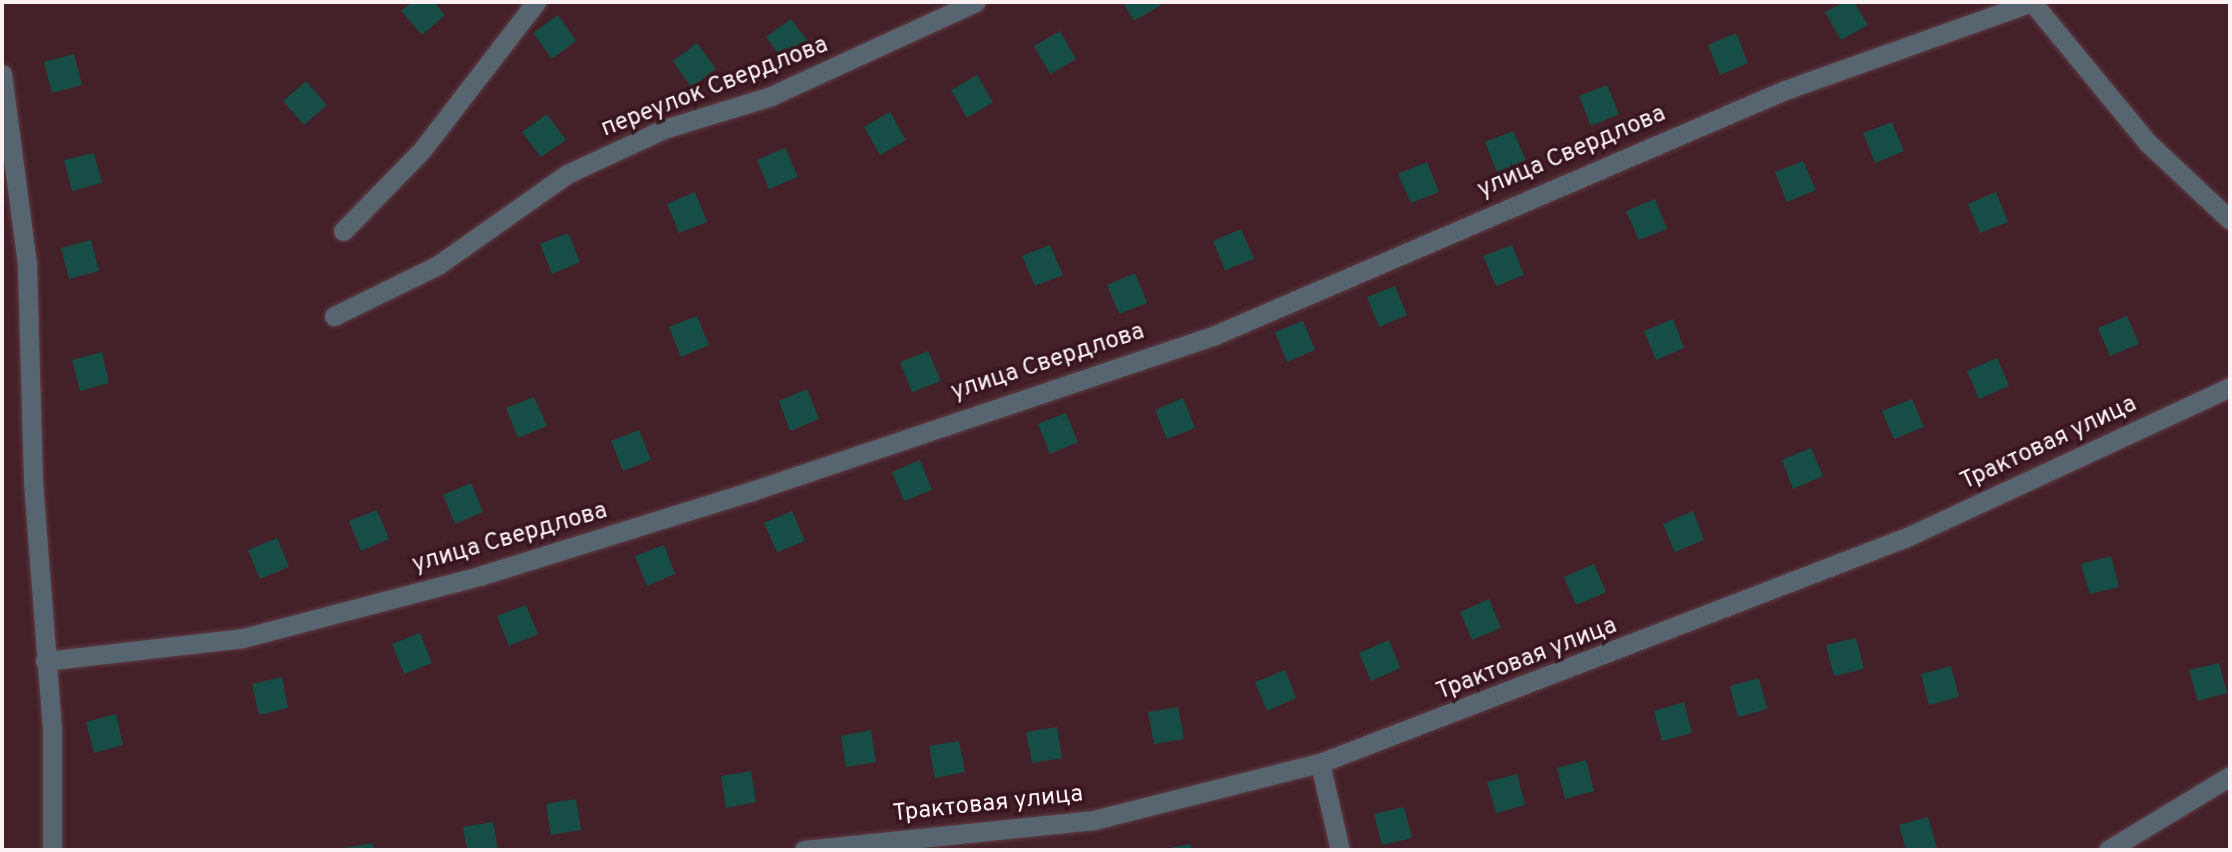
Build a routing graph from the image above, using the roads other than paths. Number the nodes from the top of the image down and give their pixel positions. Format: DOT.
graph roads {
  1 [pos="536,2"];
  2 [pos="975,2"];
  3 [pos="2032,2"];
  4 [pos="2,74"];
  5 [pos="2230,220"];
  6 [pos="344,231"];
  7 [pos="334,316"];
  8 [pos="2230,387"];
  9 [pos="45,662"];
  10 [pos="1320,763"];
  11 [pos="2230,776"];
  12 [pos="52,850"];
  13 [pos="804,850"];
  14 [pos="1340,850"];
  15 [pos="2108,850"];
  1 -- 6 [label="street"];
  2 -- 7 [label="street, переулок Свердлова"];
  3 -- 5 [label="street"];
  3 -- 9 [label="street, улица Свердлова"];
  4 -- 9 [label="street"];
  8 -- 10 [label="street, Трактовая улица"];
  9 -- 12 [label="street"];
  10 -- 13 [label="street, Трактовая улица"];
  10 -- 14 [label="street"];
  11 -- 15 [label="street"];
}
